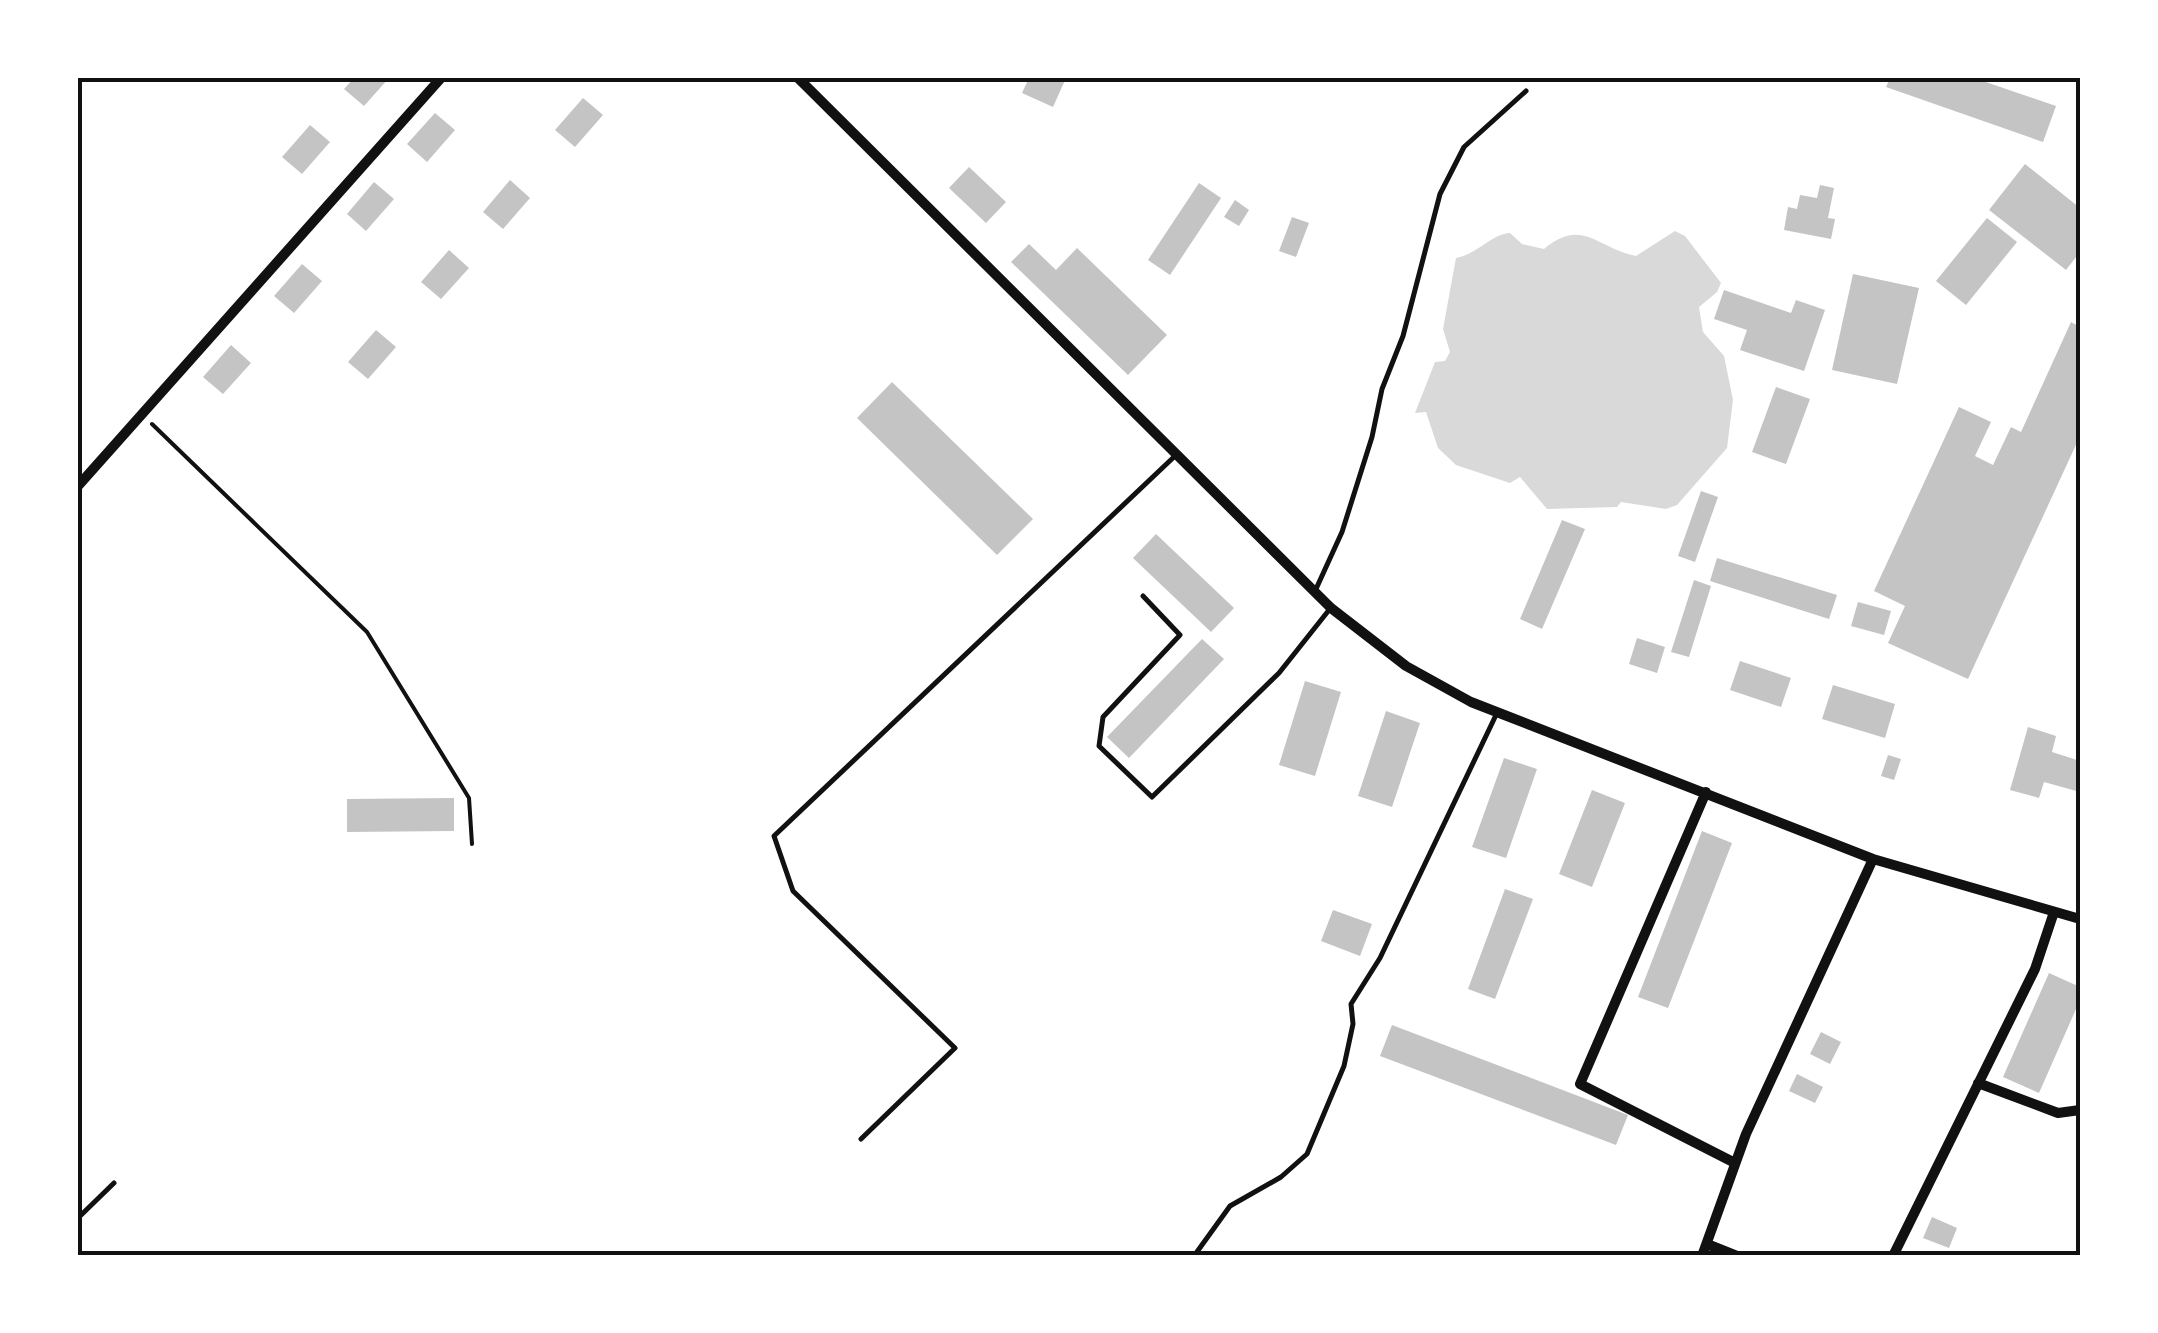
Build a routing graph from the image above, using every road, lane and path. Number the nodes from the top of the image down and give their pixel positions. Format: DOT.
graph roads {
  1 [pos="440,78"];
  2 [pos="798,78"];
  3 [pos="1526,91"];
  4 [pos="142,414"];
  5 [pos="1176,456"];
  6 [pos="78,486"];
  7 [pos="1314,592"];
  8 [pos="1143,596"];
  9 [pos="1331,608"];
  10 [pos="1498,712"];
  11 [pos="1706,792"];
  12 [pos="472,844"];
  13 [pos="1873,859"];
  14 [pos="2054,912"];
  15 [pos="2080,919"];
  16 [pos="1978,1083"];
  17 [pos="2080,1110"];
  18 [pos="861,1139"];
  19 [pos="1735,1163"];
  20 [pos="114,1183"];
  21 [pos="78,1218"];
  22 [pos="1705,1250"];
  23 [pos="1194,1256"];
  24 [pos="1737,1256"];
  25 [pos="1894,1256"];
  1 -- 4 [label="street"];
  2 -- 5 [label="street"];
  3 -- 7 [label="lane"];
  4 -- 6 [label="street"];
  4 -- 12 [label="path"];
  5 -- 7 [label="street"];
  5 -- 18 [label="lane"];
  7 -- 9 [label="street"];
  8 -- 9 [label="lane"];
  9 -- 10 [label="street"];
  10 -- 11 [label="street"];
  10 -- 23 [label="lane"];
  11 -- 13 [label="street"];
  11 -- 19 [label="street"];
  13 -- 14 [label="street"];
  13 -- 19 [label="street"];
  14 -- 15 [label="street"];
  14 -- 16 [label="street"];
  16 -- 17 [label="street"];
  16 -- 25 [label="street"];
  19 -- 22 [label="street"];
  20 -- 21 [label="lane"];
  22 -- 24 [label="street"];
}
